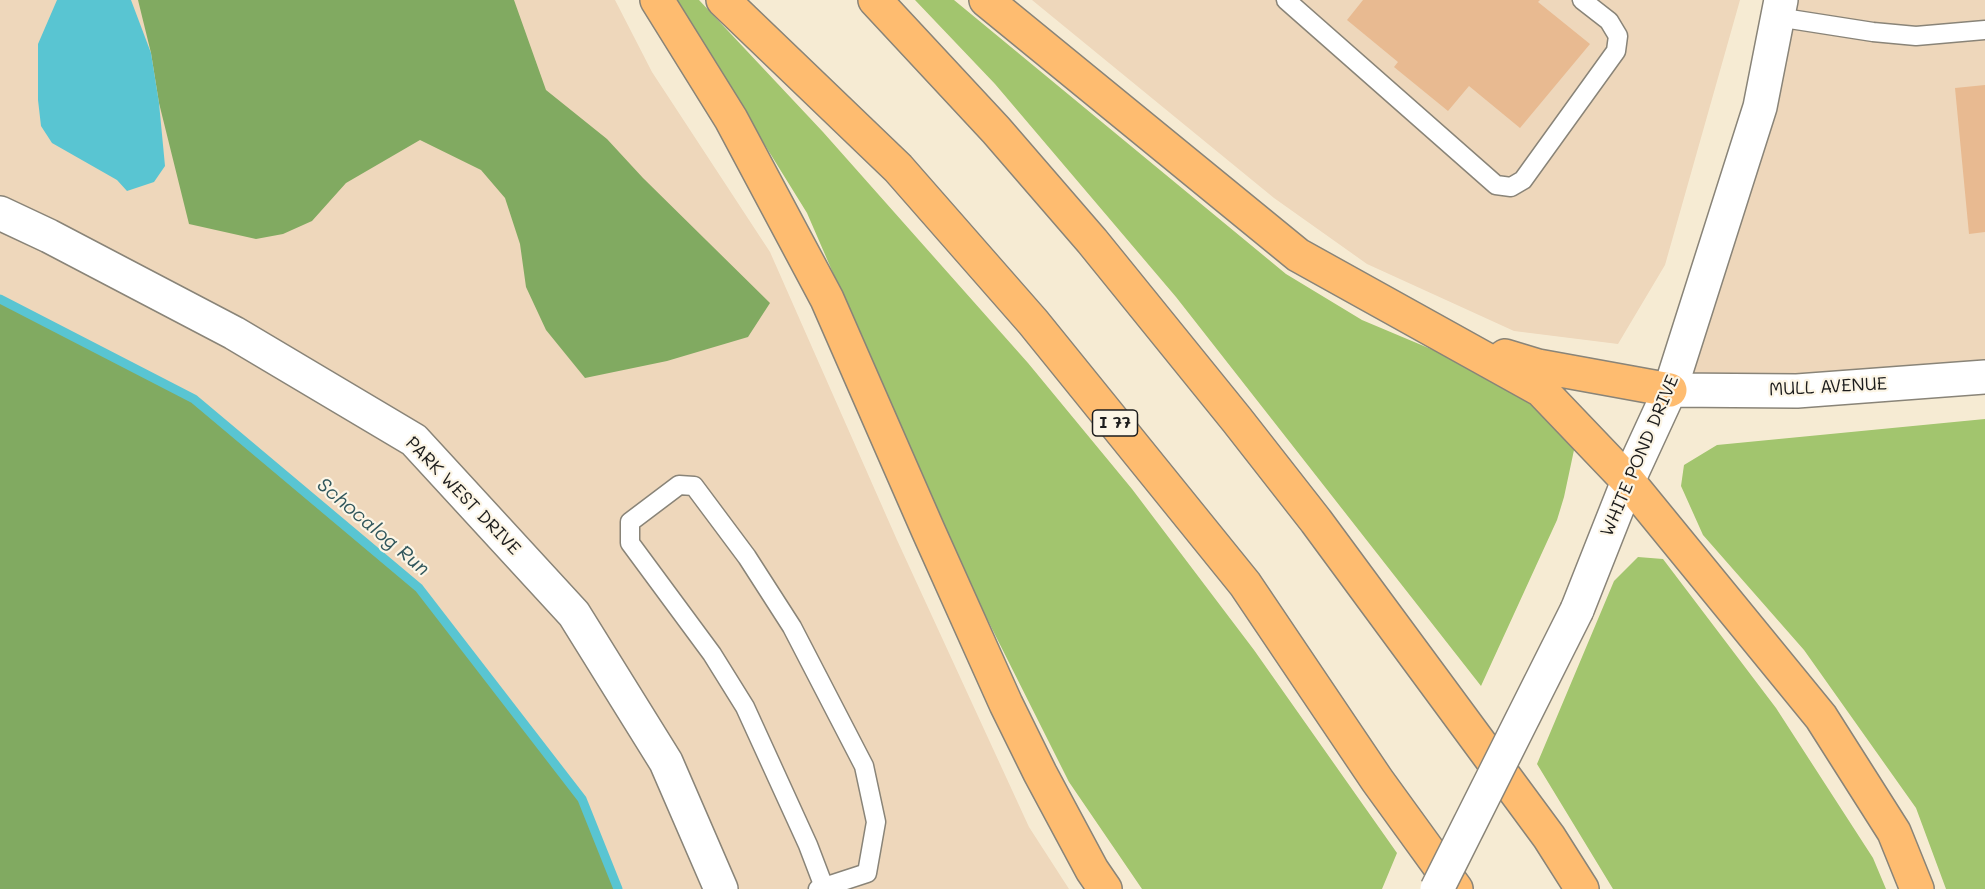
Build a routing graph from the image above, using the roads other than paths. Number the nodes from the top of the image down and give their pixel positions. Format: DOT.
graph roads {
  1 [pos="657,0"];
  2 [pos="723,0"];
  3 [pos="875,0"];
  4 [pos="986,0"];
  5 [pos="1286,0"];
  6 [pos="1582,0"];
  7 [pos="1779,9"];
  8 [pos="1985,30"];
  9 [pos="0,213"];
  10 [pos="1454,341"];
  11 [pos="1985,377"];
  12 [pos="1670,390"];
  13 [pos="1628,481"];
  14 [pos="821,888"];
  15 [pos="721,889"];
  16 [pos="1105,889"];
  17 [pos="1437,889"];
  18 [pos="1456,889"];
  19 [pos="1582,889"];
  20 [pos="1917,889"];
  1 -- 16 [label="highway"];
  2 -- 18 [label="highway, I 77"];
  3 -- 19 [label="highway"];
  4 -- 10 [label="highway"];
  5 -- 6 [label="lane"];
  7 -- 8 [label="lane"];
  7 -- 12 [label="street, WHITE POND DRIVE"];
  9 -- 15 [label="street, PARK WEST DRIVE"];
  10 -- 12 [label="highway"];
  10 -- 13 [label="highway"];
  11 -- 12 [label="street, MULL AVENUE"];
  12 -- 13 [label="street, WHITE POND DRIVE"];
  13 -- 17 [label="street, WHITE POND DRIVE, bridge"];
  13 -- 20 [label="highway"];
  14 -- 14 [label="lane"];
}
